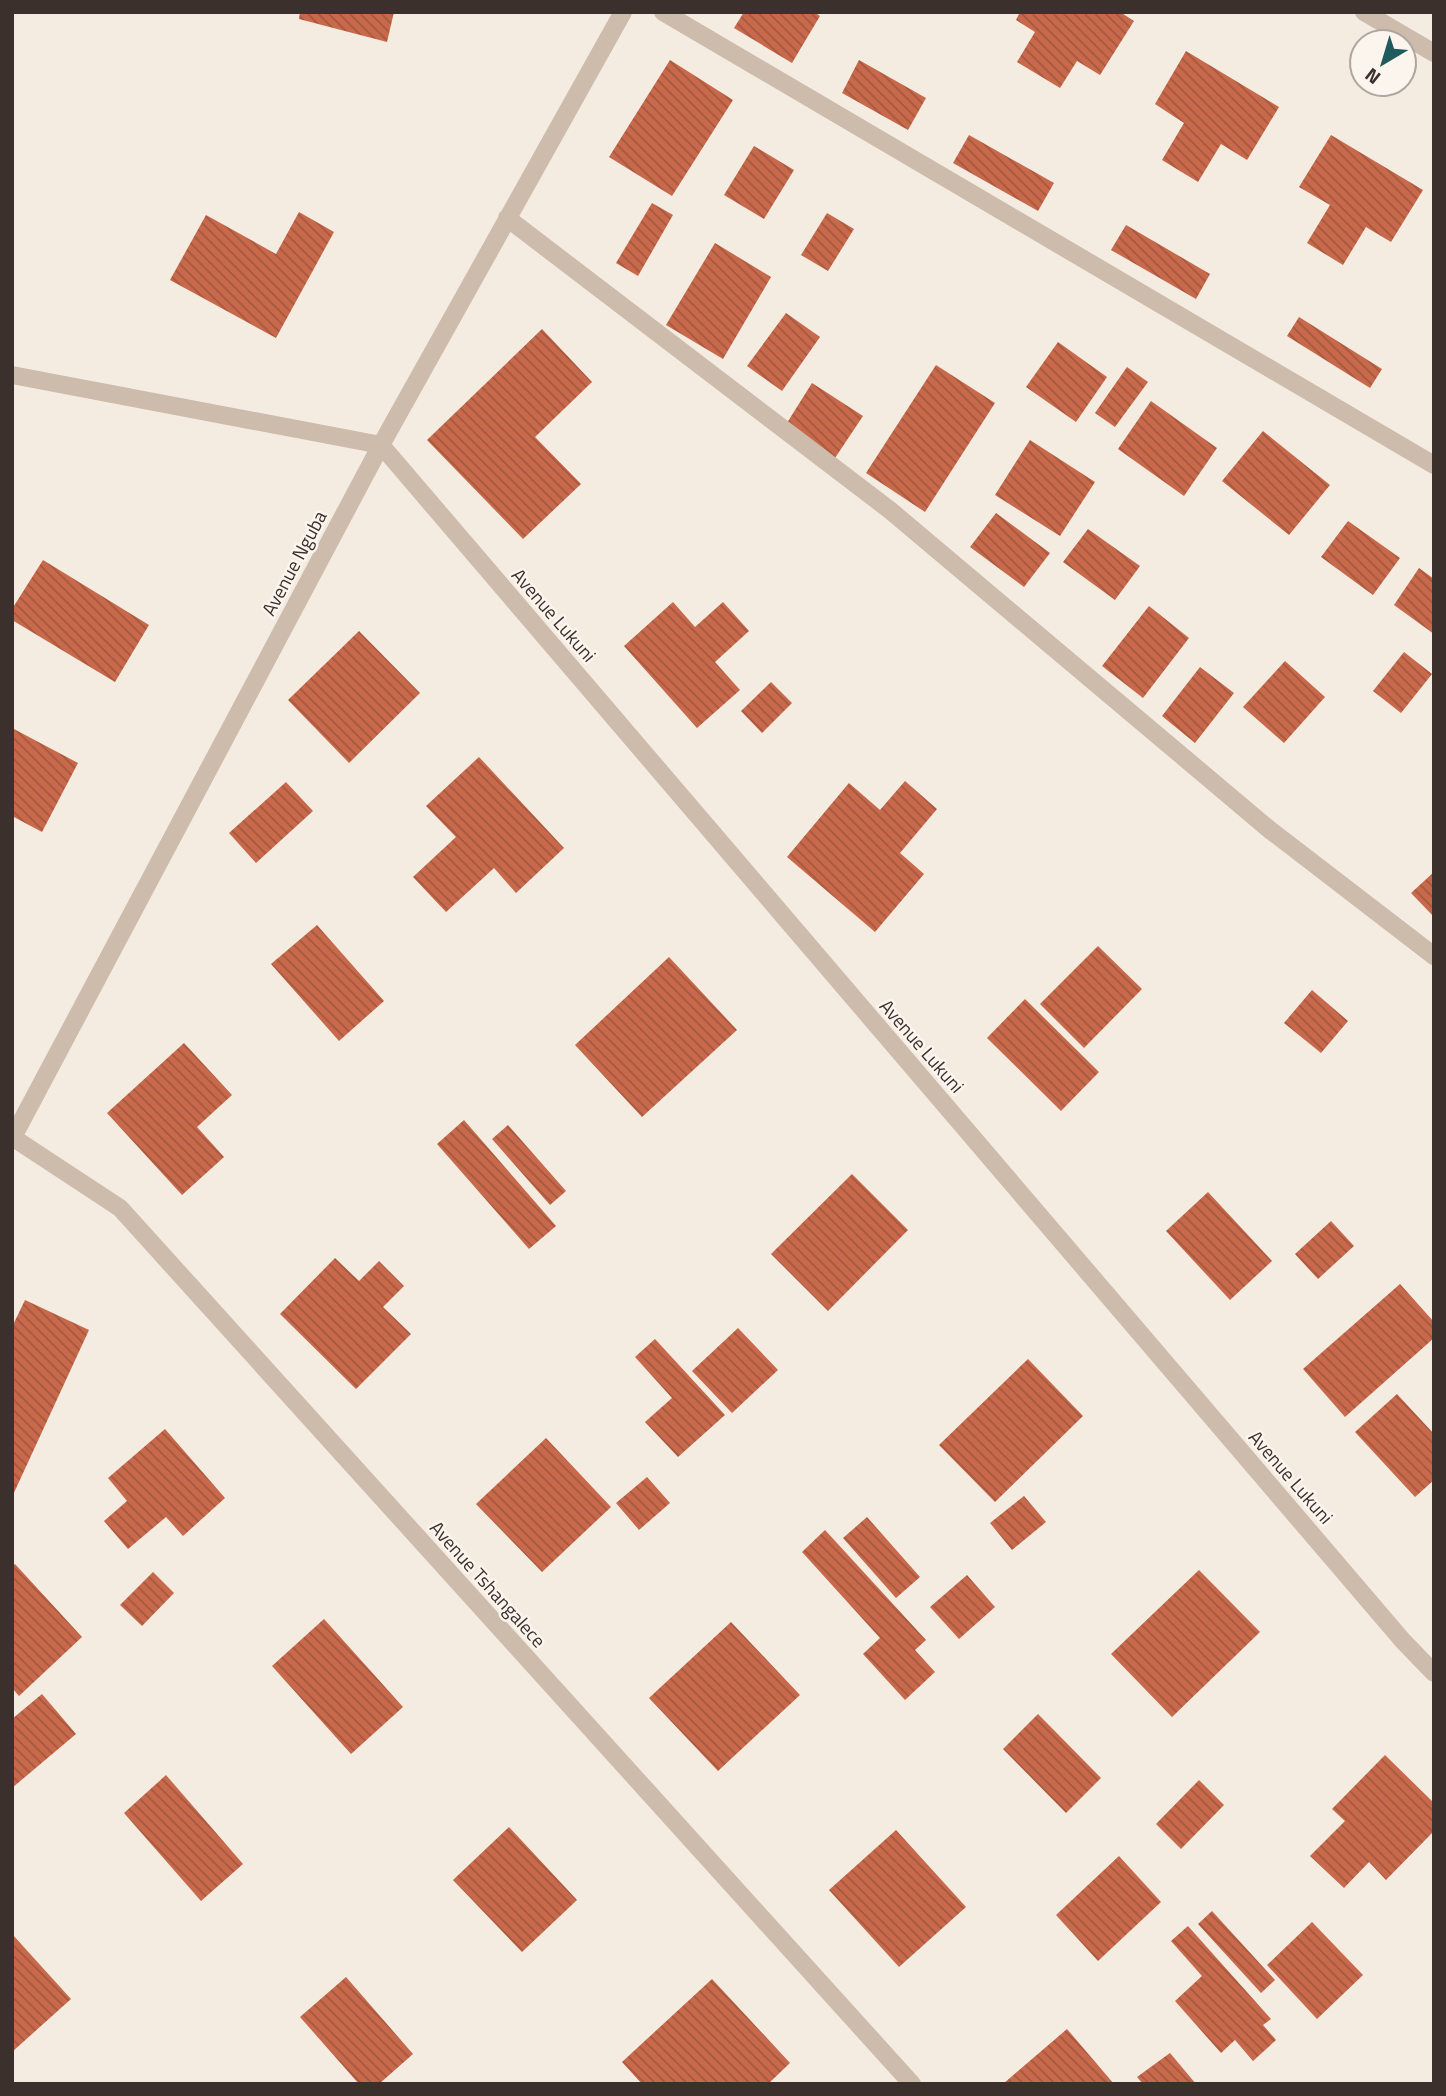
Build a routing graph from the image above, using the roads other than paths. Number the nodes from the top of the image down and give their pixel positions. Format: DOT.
graph roads {
  1 [pos="623,12"];
  2 [pos="663,12"];
  3 [pos="1364,12"];
  4 [pos="1434,54"];
  5 [pos="507,218"];
  6 [pos="12,375"];
  7 [pos="381,445"];
  8 [pos="1434,465"];
  9 [pos="1434,956"];
  10 [pos="13,1138"];
  11 [pos="1434,1673"];
  12 [pos="912,2084"];
  1 -- 5 [label="street, Avenue Nguba"];
  2 -- 8 [label="street"];
  3 -- 4 [label="street"];
  5 -- 7 [label="street, Avenue Nguba"];
  5 -- 9 [label="street"];
  6 -- 7 [label="street"];
  7 -- 10 [label="street, Avenue Nguba"];
  7 -- 11 [label="street, Avenue Lukuni"];
  10 -- 12 [label="street, Avenue Tshangalece"];
}
